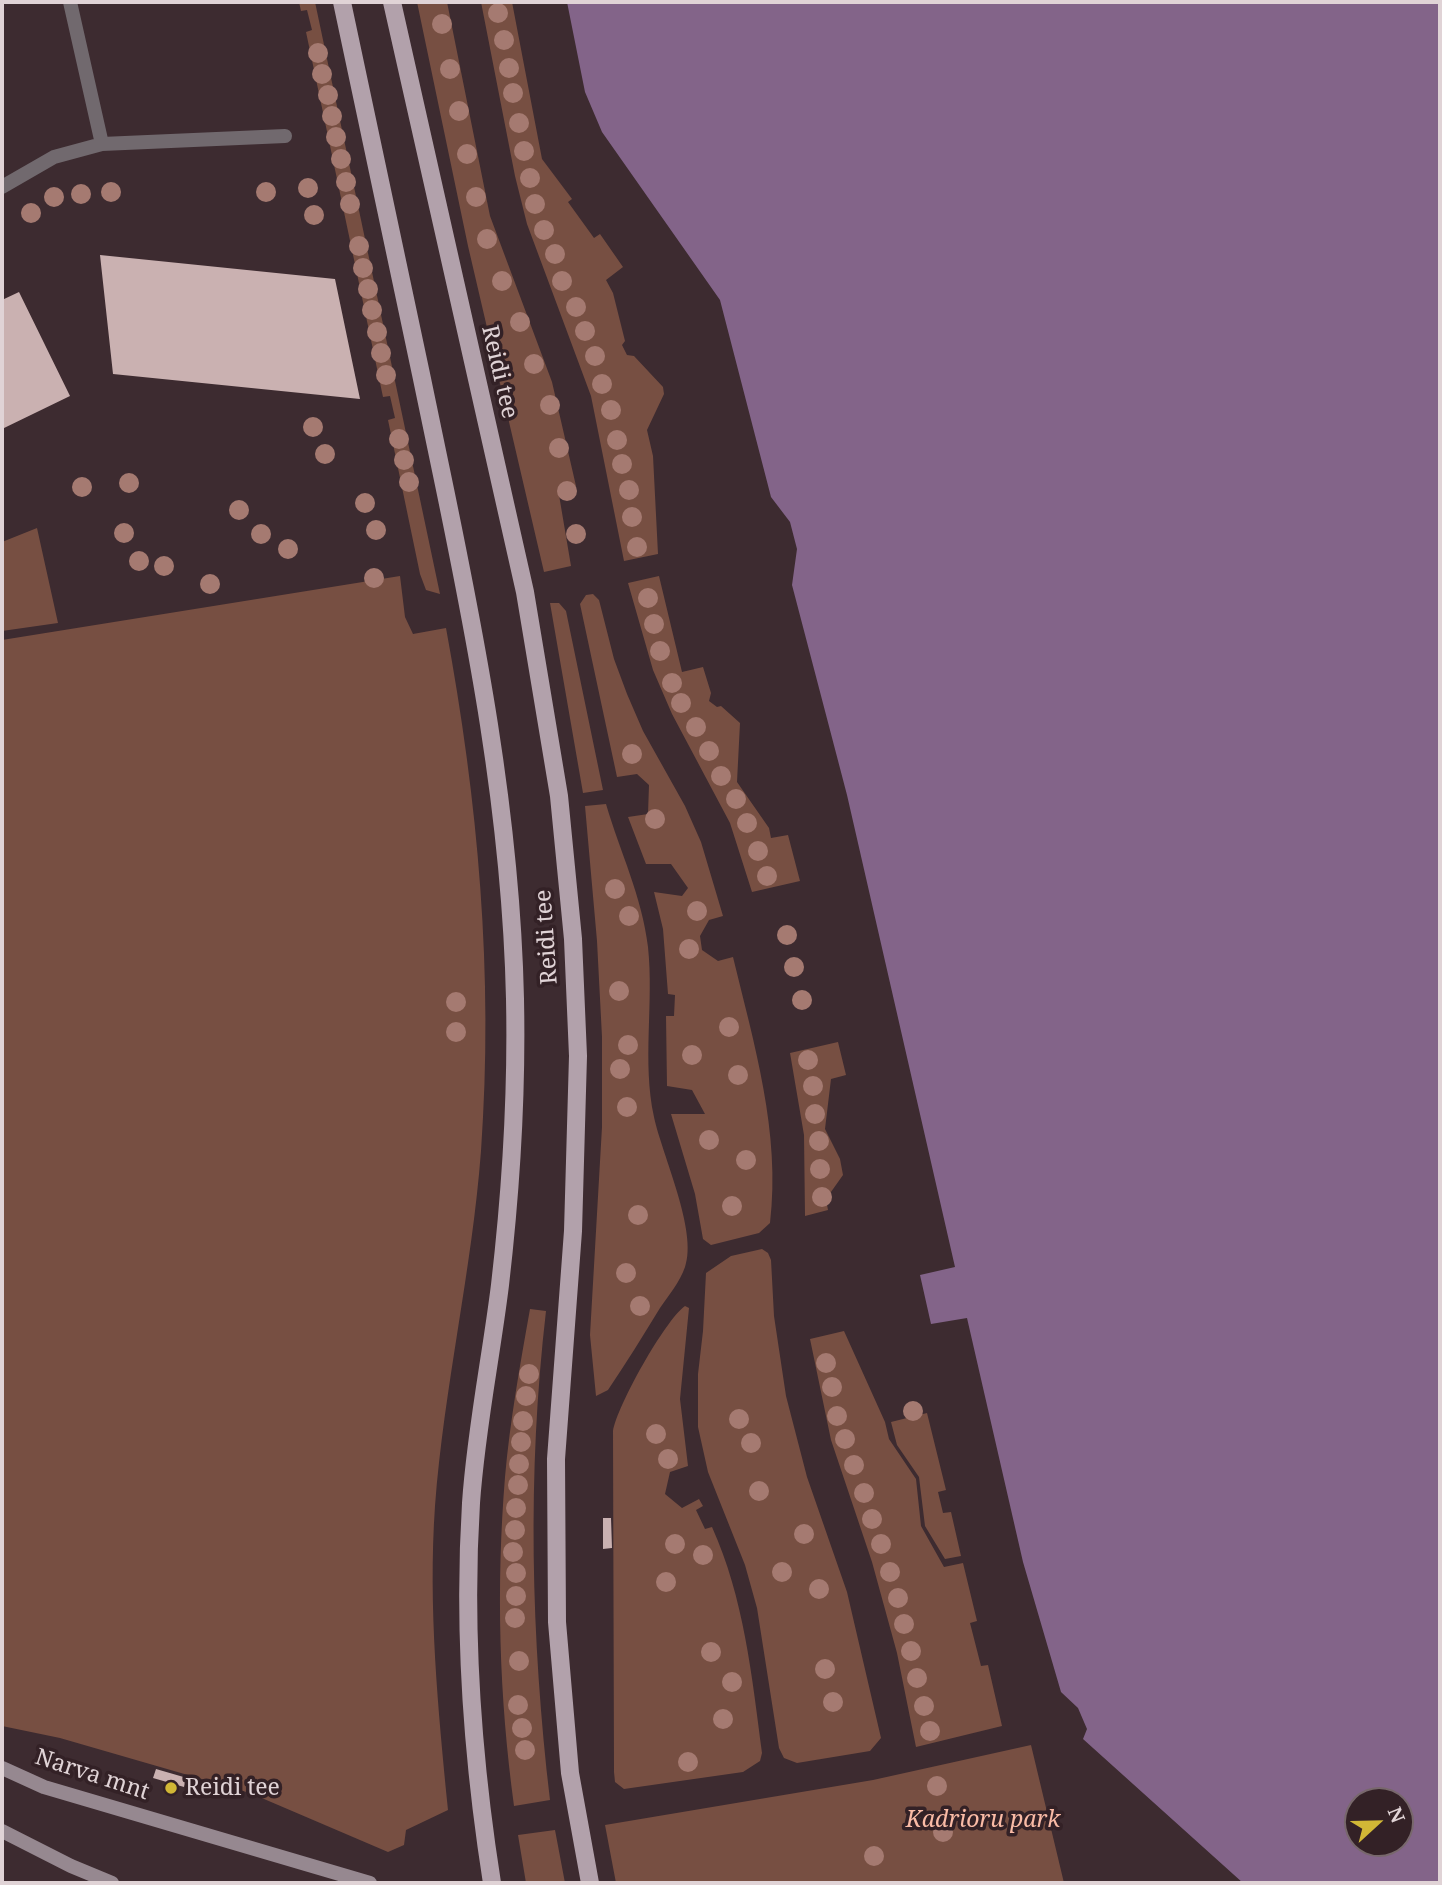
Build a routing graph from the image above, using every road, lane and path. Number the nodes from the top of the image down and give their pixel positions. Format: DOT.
graph roads {
  1 [pos="70,2"];
  2 [pos="342,2"];
  3 [pos="392,2"];
  4 [pos="285,136"];
  5 [pos="102,144"];
  6 [pos="2,187"];
  7 [pos="2,1768"];
  8 [pos="2,1831"];
  9 [pos="113,1883"];
  10 [pos="370,1883"];
  11 [pos="492,1883"];
  12 [pos="590,1883"];
  1 -- 5 [label="lane"];
  2 -- 11 [label="main road, Reidi tee"];
  3 -- 12 [label="main road, Reidi tee"];
  4 -- 5 [label="lane"];
  5 -- 6 [label="lane"];
  7 -- 10 [label="main road, Narva mnt"];
  8 -- 9 [label="main road"];
}
